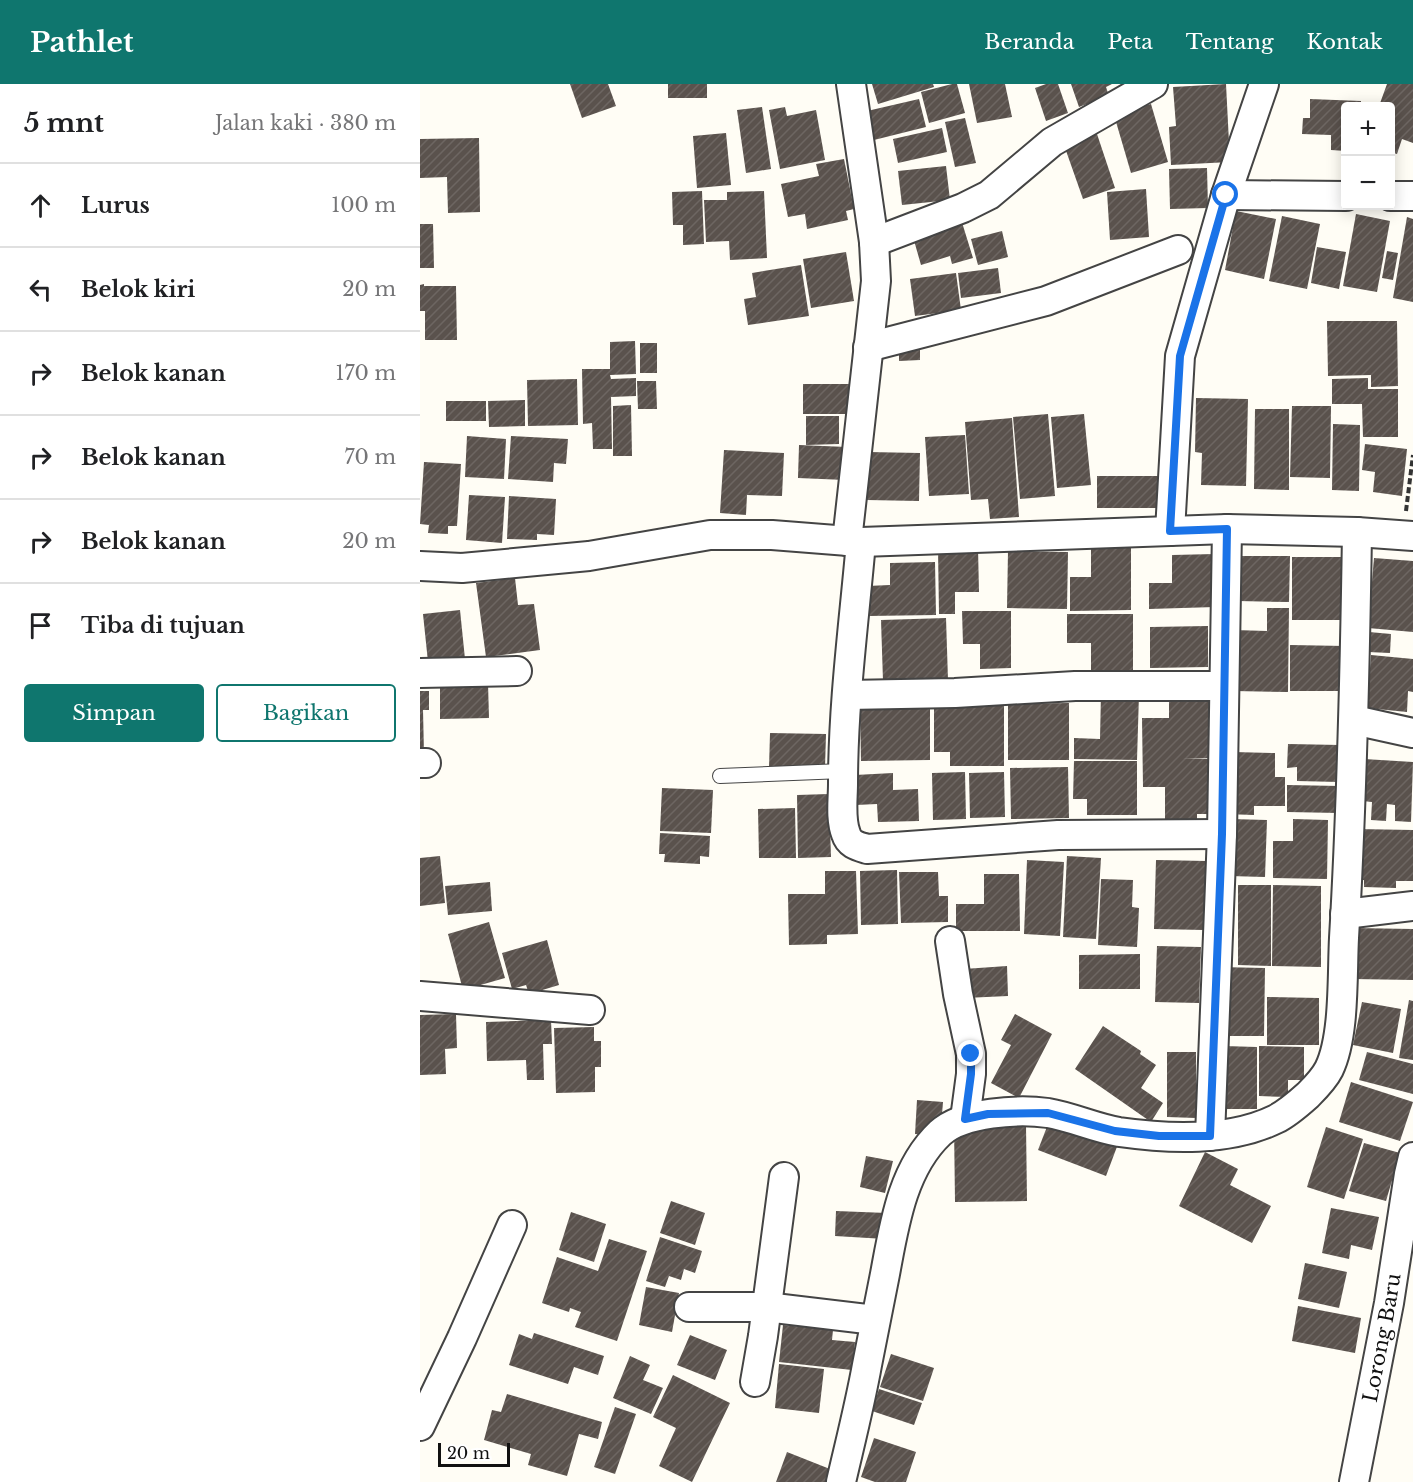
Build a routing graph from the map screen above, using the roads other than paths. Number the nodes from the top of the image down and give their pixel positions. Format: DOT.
graph roads {
  1 [pos="851,84"];
  2 [pos="1153,84"];
  3 [pos="1264,84"];
  4 [pos="1226,195"];
  5 [pos="1341,196"];
  6 [pos="1395,196"];
  7 [pos="1413,196"];
  8 [pos="874,242"];
  9 [pos="1178,250"];
  10 [pos="868,347"];
  11 [pos="1227,529"];
  12 [pos="1170,531"];
  13 [pos="1357,532"];
  14 [pos="1408,535"];
  15 [pos="854,541"];
  16 [pos="420,566"];
  17 [pos="517,670"];
  18 [pos="420,673"];
  19 [pos="1224,686"];
  20 [pos="847,694"];
  21 [pos="1354,720"];
  22 [pos="1413,733"];
  23 [pos="843,771"];
  24 [pos="720,776"];
  25 [pos="1222,834"];
  26 [pos="1413,906"];
  27 [pos="1345,914"];
  28 [pos="950,941"];
  29 [pos="420,996"];
  30 [pos="590,1010"];
  31 [pos="965,1119"];
  32 [pos="1210,1136"];
  33 [pos="1413,1157"];
  34 [pos="784,1177"];
  35 [pos="512,1225"];
  36 [pos="689,1307"];
  37 [pos="766,1307"];
  38 [pos="875,1320"];
  39 [pos="755,1382"];
  40 [pos="420,1426"];
  41 [pos="841,1482"];
  42 [pos="1354,1482"];
  1 -- 8 [label="street"];
  2 -- 8 [label="street"];
  3 -- 4 [label="street"];
  4 -- 5 [label="street"];
  4 -- 12 [label="street"];
  6 -- 7 [label="street"];
  8 -- 10 [label="street"];
  9 -- 10 [label="street"];
  10 -- 15 [label="street"];
  11 -- 12 [label="street"];
  11 -- 13 [label="street"];
  11 -- 19 [label="street"];
  12 -- 15 [label="street"];
  13 -- 14 [label="street"];
  13 -- 21 [label="street"];
  15 -- 16 [label="street"];
  15 -- 20 [label="street"];
  17 -- 18 [label="street"];
  19 -- 20 [label="street"];
  19 -- 25 [label="street"];
  20 -- 23 [label="street"];
  21 -- 22 [label="street"];
  21 -- 27 [label="street"];
  23 -- 24 [label="lane"];
  23 -- 25 [label="street"];
  25 -- 32 [label="street"];
  26 -- 27 [label="street"];
  27 -- 32 [label="street"];
  28 -- 31 [label="street"];
  29 -- 30 [label="street"];
  31 -- 32 [label="street"];
  31 -- 38 [label="street"];
  33 -- 42 [label="street, Lorong Baru"];
  34 -- 37 [label="street"];
  35 -- 40 [label="street"];
  36 -- 37 [label="street"];
  37 -- 38 [label="street"];
  37 -- 39 [label="street"];
  38 -- 41 [label="street"];
}
